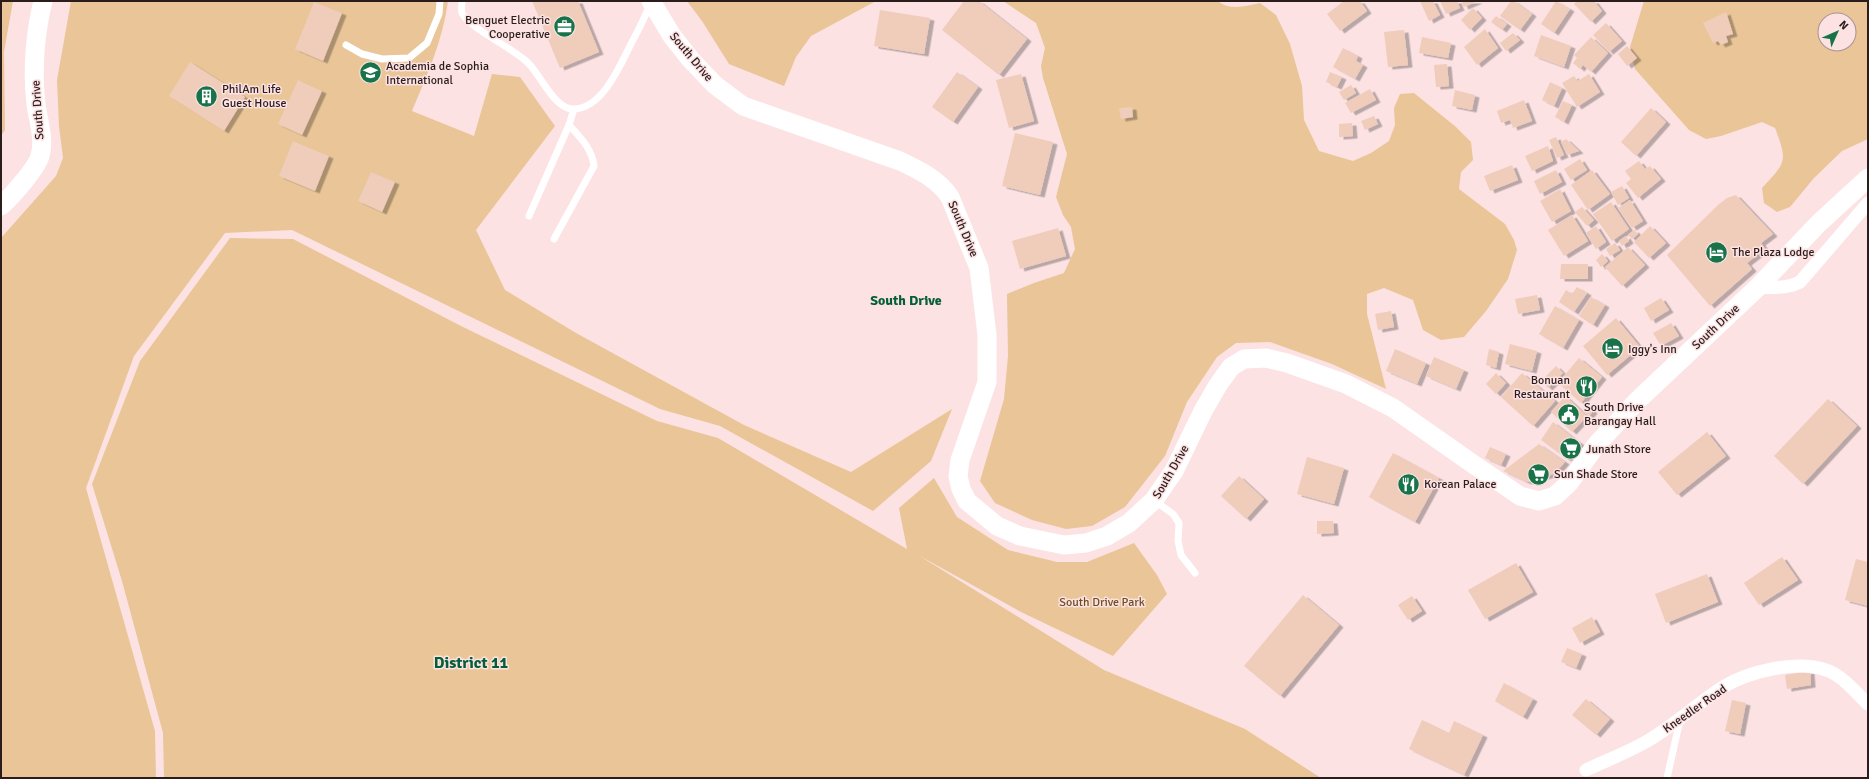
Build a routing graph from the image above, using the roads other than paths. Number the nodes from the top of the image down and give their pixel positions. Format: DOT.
graph roads {
  1 [pos="43,1"];
  2 [pos="440,1"];
  3 [pos="462,1"];
  4 [pos="651,1"];
  5 [pos="346,45"];
  6 [pos="574,109"];
  7 [pos="569,125"];
  8 [pos="1868,178"];
  9 [pos="1868,202"];
  10 [pos="1,206"];
  11 [pos="528,216"];
  12 [pos="554,239"];
  13 [pos="1757,288"];
  14 [pos="1154,500"];
  15 [pos="1195,573"];
  16 [pos="1868,704"];
  17 [pos="1680,720"];
  18 [pos="1586,770"];
  19 [pos="1667,778"];
  1 -- 10 [label="main road, South Drive"];
  2 -- 5 [label="lane"];
  3 -- 6 [label="lane"];
  4 -- 6 [label="lane"];
  4 -- 14 [label="main road, South Drive"];
  6 -- 7 [label="lane"];
  7 -- 11 [label="lane"];
  7 -- 12 [label="lane"];
  8 -- 13 [label="main road, South Drive"];
  9 -- 13 [label="street"];
  13 -- 14 [label="main road, South Drive"];
  14 -- 15 [label="lane"];
  16 -- 17 [label="street, Kneedler Road"];
  17 -- 18 [label="street, Kneedler Road"];
  17 -- 19 [label="lane"];
}
